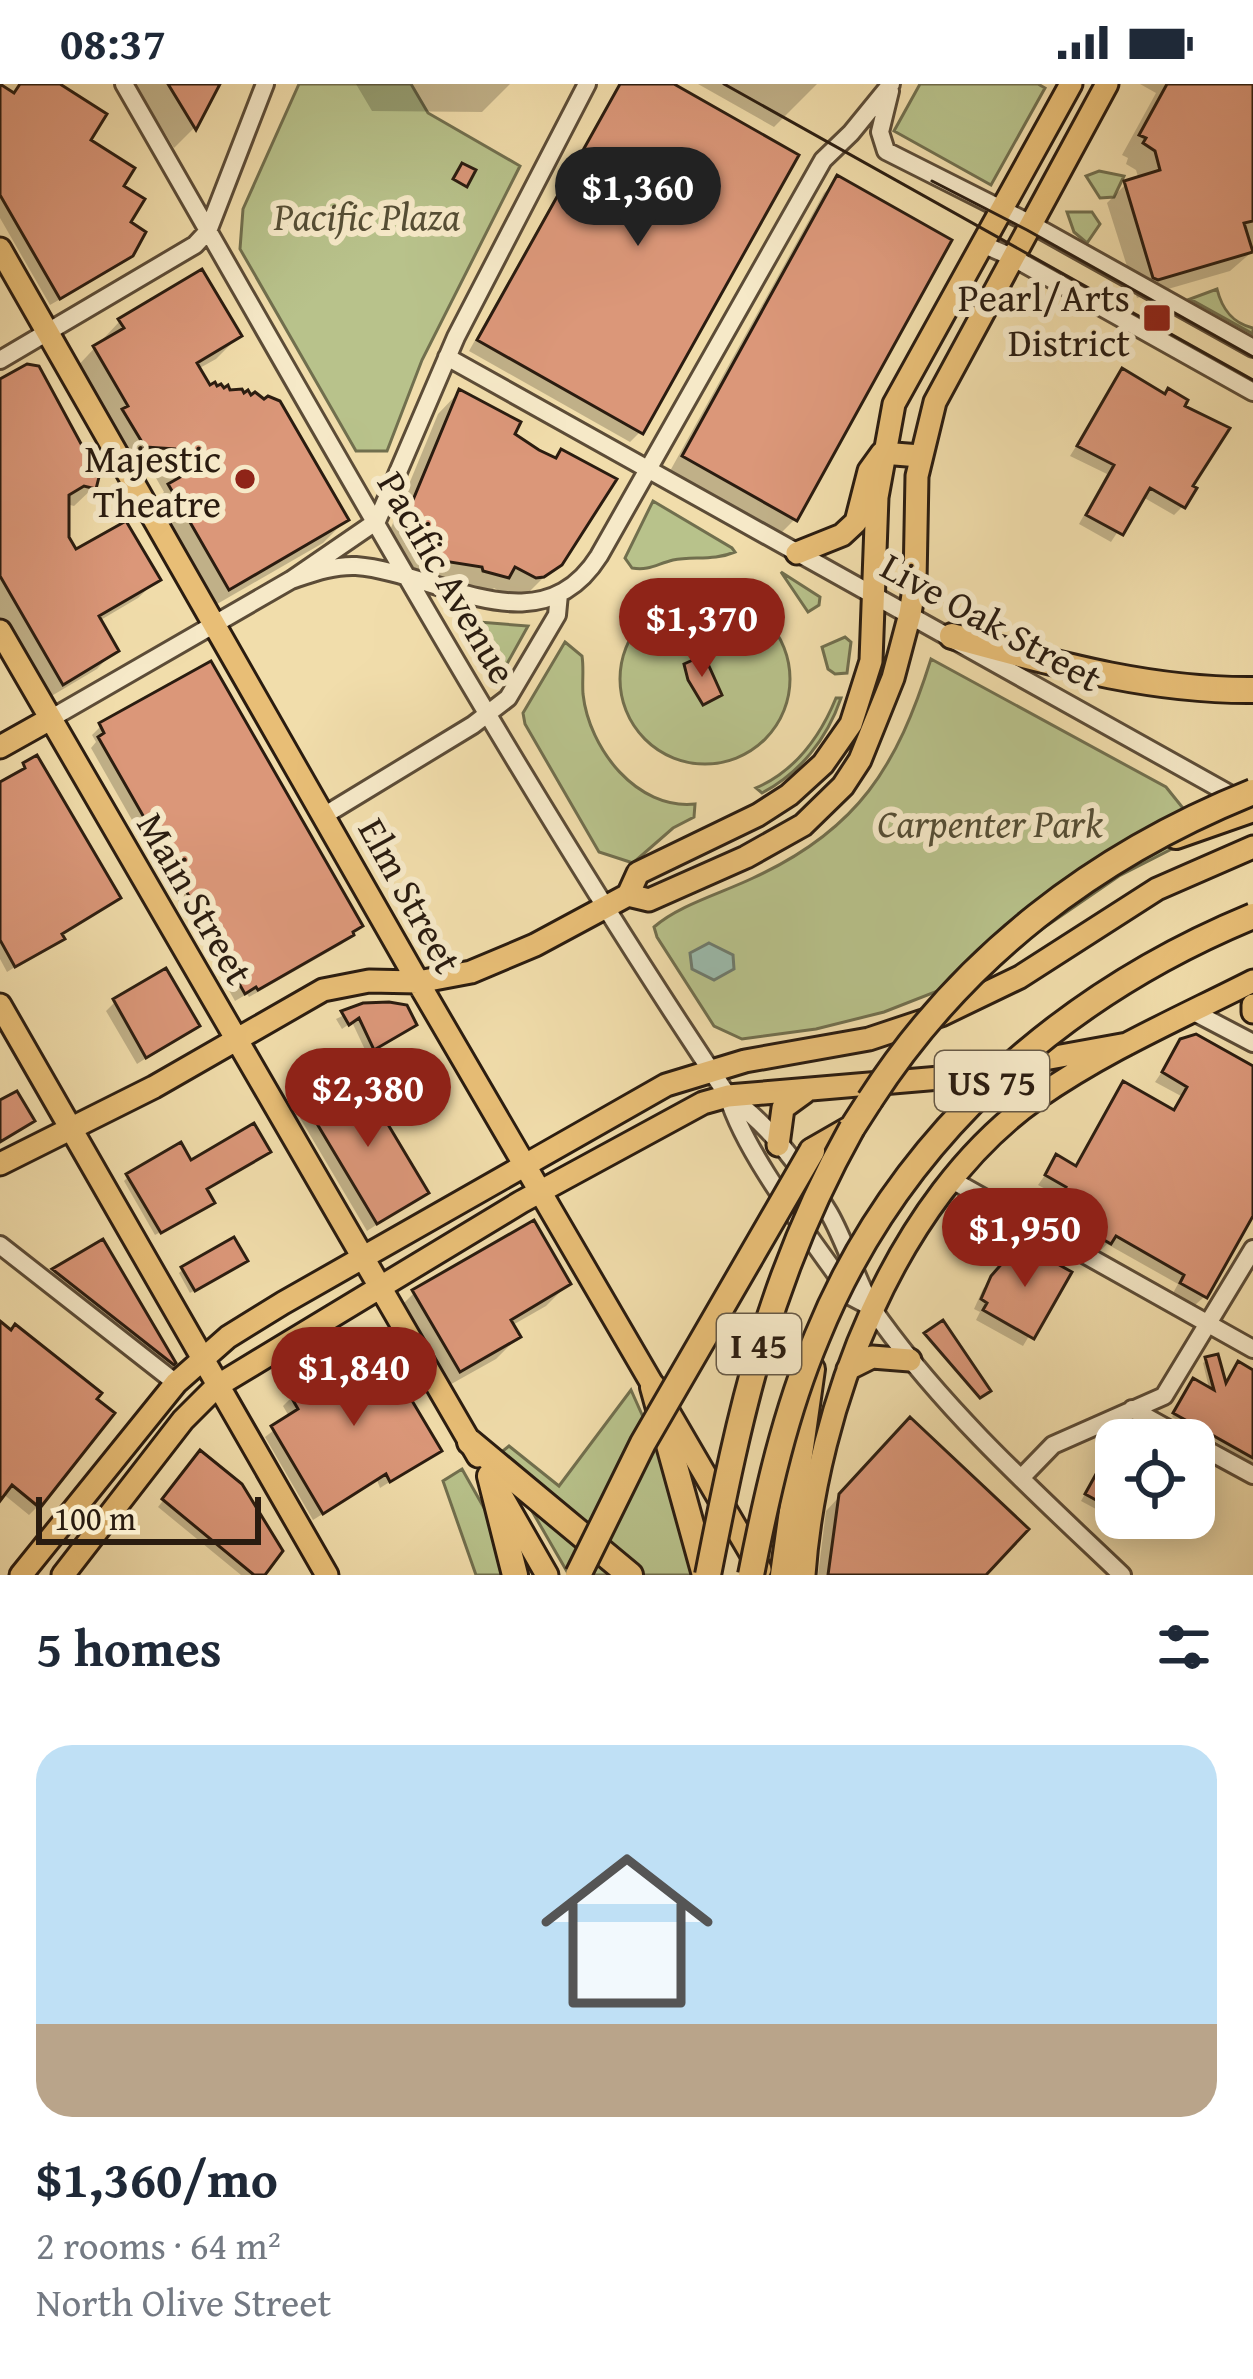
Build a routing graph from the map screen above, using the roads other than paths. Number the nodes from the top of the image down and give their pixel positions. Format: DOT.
graph roads {
  1 [pos="124,84"];
  2 [pos="266,84"];
  3 [pos="587,84"];
  4 [pos="891,84"];
  5 [pos="1071,84"];
  6 [pos="1106,84"];
  7 [pos="1003,209"];
  8 [pos="1030,224"];
  9 [pos="208,232"];
  10 [pos="982,244"];
  11 [pos="0,249"];
  12 [pos="1012,257"];
  13 [pos="47,332"];
  14 [pos="1253,348"];
  15 [pos="447,357"];
  16 [pos="0,360"];
  17 [pos="1253,392"];
  18 [pos="882,453"];
  19 [pos="920,456"];
  20 [pos="645,469"];
  21 [pos="377,521"];
  22 [pos="874,543"];
  23 [pos="914,545"];
  24 [pos="796,553"];
  25 [pos="291,580"];
  26 [pos="412,580"];
  27 [pos="559,594"];
  28 [pos="873,594"];
  29 [pos="910,614"];
  30 [pos="215,624"];
  31 [pos="0,631"];
  32 [pos="952,636"];
  33 [pos="1253,690"];
  34 [pos="489,714"];
  35 [pos="50,719"];
  36 [pos="0,747"];
  37 [pos="1250,799"];
  38 [pos="325,815"];
  39 [pos="1253,847"];
  40 [pos="628,895"];
  41 [pos="605,908"];
  42 [pos="1253,916"];
  43 [pos="1253,981"];
  44 [pos="418,982"];
  45 [pos="0,1005"];
  46 [pos="1192,1012"];
  47 [pos="236,1039"];
  48 [pos="860,1041"];
  49 [pos="1253,1043"];
  50 [pos="1127,1044"];
  51 [pos="710,1070"];
  52 [pos="812,1088"];
  53 [pos="728,1096"];
  54 [pos="852,1128"];
  55 [pos="70,1129"];
  56 [pos="778,1145"];
  57 [pos="524,1163"];
  58 [pos="0,1164"];
  59 [pos="952,1180"];
  60 [pos="541,1194"];
  61 [pos="0,1245"];
  62 [pos="1253,1249"];
  63 [pos="362,1257"];
  64 [pos="380,1287"];
  65 [pos="871,1307"];
  66 [pos="1209,1326"];
  67 [pos="817,1336"];
  68 [pos="1253,1349"];
  69 [pos="201,1359"];
  70 [pos="910,1360"];
  71 [pos="848,1370"];
  72 [pos="176,1384"];
  73 [pos="217,1385"];
  74 [pos="653,1387"];
  75 [pos="1132,1409"];
  76 [pos="1150,1419"];
  77 [pos="470,1442"];
  78 [pos="1215,1455"];
  79 [pos="1253,1475"];
  80 [pos="490,1476"];
  81 [pos="1021,1478"];
  82 [pos="21,1575"];
  83 [pos="63,1575"];
  84 [pos="327,1575"];
  85 [pos="514,1575"];
  86 [pos="547,1575"];
  87 [pos="578,1575"];
  88 [pos="630,1575"];
  89 [pos="707,1575"];
  90 [pos="752,1575"];
  91 [pos="763,1575"];
  92 [pos="783,1575"];
  93 [pos="804,1575"];
  94 [pos="1122,1575"];
  1 -- 9 [label="street, Pacific Avenue"];
  2 -- 9 [label="street"];
  3 -- 15 [label="street"];
  4 -- 7 [label="street"];
  4 -- 20 [label="street"];
  5 -- 7 [label="main road"];
  6 -- 8 [label="main road"];
  7 -- 8 [label="street"];
  7 -- 10 [label="main road"];
  8 -- 12 [label="main road"];
  8 -- 14 [label="street"];
  9 -- 13 [label="street"];
  9 -- 21 [label="street, Pacific Avenue"];
  10 -- 12 [label="street"];
  10 -- 18 [label="main road"];
  11 -- 13 [label="main road, Elm Street"];
  12 -- 17 [label="street"];
  12 -- 19 [label="main road"];
  13 -- 16 [label="street"];
  13 -- 30 [label="main road, Elm Street"];
  15 -- 20 [label="street, Live Oak Street"];
  15 -- 21 [label="street"];
  18 -- 19 [label="main road"];
  18 -- 22 [label="main road"];
  18 -- 24 [label="main road"];
  19 -- 23 [label="main road"];
  20 -- 24 [label="street, Live Oak Street"];
  20 -- 27 [label="street"];
  21 -- 25 [label="street"];
  21 -- 26 [label="street, Pacific Avenue"];
  22 -- 23 [label="main road"];
  22 -- 28 [label="main road"];
  23 -- 29 [label="main road"];
  24 -- 28 [label="street, Live Oak Street"];
  25 -- 26 [label="street"];
  25 -- 30 [label="street"];
  26 -- 27 [label="street"];
  26 -- 34 [label="street, Pacific Avenue"];
  27 -- 34 [label="street"];
  28 -- 29 [label="street, Live Oak Street"];
  28 -- 40 [label="main road"];
  29 -- 32 [label="street, Live Oak Street"];
  29 -- 40 [label="main road"];
  30 -- 35 [label="street"];
  30 -- 38 [label="main road, Elm Street"];
  31 -- 35 [label="main road, Main Street"];
  32 -- 33 [label="highway"];
  32 -- 37 [label="street, Live Oak Street"];
  34 -- 38 [label="street"];
  34 -- 41 [label="street, Pacific Avenue"];
  35 -- 36 [label="main road"];
  35 -- 47 [label="main road, Main Street"];
  37 -- 54 [label="highway, I 45, bridge"];
  38 -- 44 [label="main road, Elm Street"];
  39 -- 48 [label="main road"];
  40 -- 41 [label="main road"];
  41 -- 44 [label="main road"];
  41 -- 51 [label="street, Pacific Avenue"];
  42 -- 67 [label="highway, US 75, bridge"];
  43 -- 46 [label="main road"];
  44 -- 47 [label="main road"];
  44 -- 57 [label="main road, Elm Street"];
  45 -- 55 [label="main road"];
  46 -- 49 [label="street"];
  46 -- 50 [label="main road"];
  47 -- 55 [label="main road"];
  47 -- 63 [label="main road, Main Street"];
  48 -- 51 [label="main road"];
  48 -- 53 [label="main road"];
  50 -- 52 [label="main road"];
  50 -- 59 [label="main road"];
  51 -- 53 [label="street, Pacific Avenue"];
  51 -- 57 [label="main road"];
  52 -- 53 [label="main road"];
  52 -- 56 [label="main road"];
  53 -- 56 [label="street, Pacific Avenue"];
  53 -- 60 [label="main road"];
  53 -- 65 [label="street, Pacific Avenue"];
  54 -- 87 [label="highway, bridge"];
  54 -- 89 [label="highway, I 45, bridge"];
  55 -- 58 [label="main road"];
  55 -- 69 [label="main road"];
  56 -- 65 [label="street, Pacific Avenue"];
  57 -- 60 [label="main road, Elm Street"];
  57 -- 63 [label="main road"];
  59 -- 65 [label="main road"];
  59 -- 66 [label="street"];
  60 -- 64 [label="main road"];
  60 -- 74 [label="main road, Elm Street"];
  61 -- 72 [label="street"];
  62 -- 66 [label="street"];
  63 -- 64 [label="main road, Main Street"];
  63 -- 69 [label="main road"];
  64 -- 73 [label="main road"];
  64 -- 77 [label="main road, Main Street"];
  65 -- 70 [label="street, Pacific Avenue"];
  65 -- 71 [label="main road"];
  66 -- 68 [label="street"];
  66 -- 75 [label="street"];
  67 -- 90 [label="highway, US 75, bridge"];
  67 -- 92 [label="highway, bridge"];
  69 -- 72 [label="main road"];
  69 -- 73 [label="main road"];
  70 -- 71 [label="main road"];
  70 -- 81 [label="street, Pacific Avenue"];
  71 -- 93 [label="main road"];
  72 -- 82 [label="main road"];
  73 -- 83 [label="main road"];
  73 -- 84 [label="main road"];
  74 -- 89 [label="highway"];
  74 -- 91 [label="main road, Elm Street"];
  75 -- 76 [label="street"];
  75 -- 81 [label="street"];
  77 -- 80 [label="main road, Main Street"];
  77 -- 88 [label="highway"];
  78 -- 79 [label="street"];
  80 -- 85 [label="highway"];
  80 -- 86 [label="main road, Main Street"];
  81 -- 94 [label="street, Pacific Avenue"];
}
